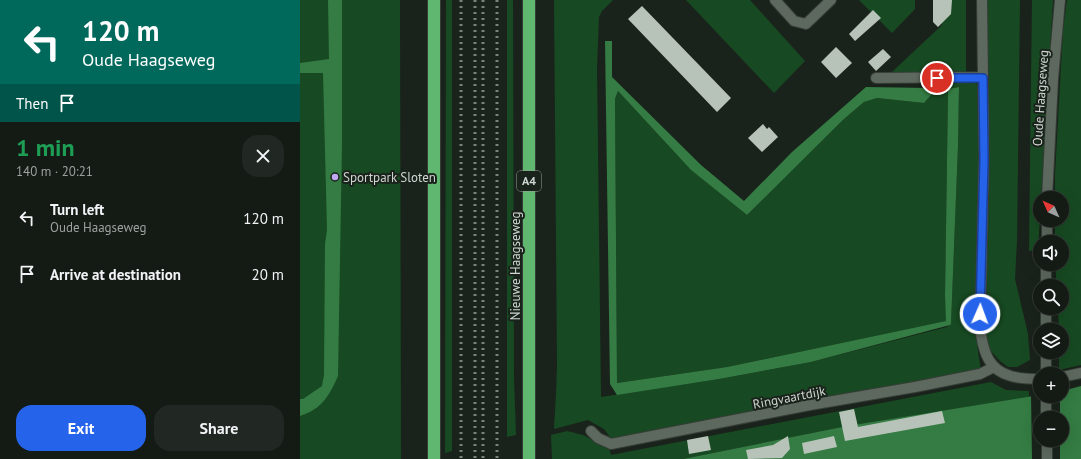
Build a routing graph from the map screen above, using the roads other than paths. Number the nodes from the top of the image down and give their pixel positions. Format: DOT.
graph roads {
  1 [pos="434,0"];
  2 [pos="529,0"];
  3 [pos="775,0"];
  4 [pos="831,0"];
  5 [pos="982,0"];
  6 [pos="1060,0"];
  7 [pos="876,78"];
  8 [pos="983,78"];
  9 [pos="1047,191"];
  10 [pos="994,368"];
  11 [pos="1081,373"];
  12 [pos="1069,376"];
  13 [pos="1033,379"];
  14 [pos="591,431"];
  15 [pos="1047,447"];
  16 [pos="434,459"];
  17 [pos="529,459"];
  18 [pos="1047,459"];
  1 -- 16 [label="highway"];
  2 -- 17 [label="highway, Nieuwe Haagseweg / A4"];
  3 -- 4 [label="street"];
  5 -- 8 [label="street"];
  6 -- 9 [label="street, Oude Haagseweg"];
  7 -- 8 [label="street"];
  8 -- 10 [label="street"];
  10 -- 13 [label="street"];
  10 -- 14 [label="street, Ringvaartdijk"];
  11 -- 12 [label="street"];
  15 -- 18 [label="street"];
}
